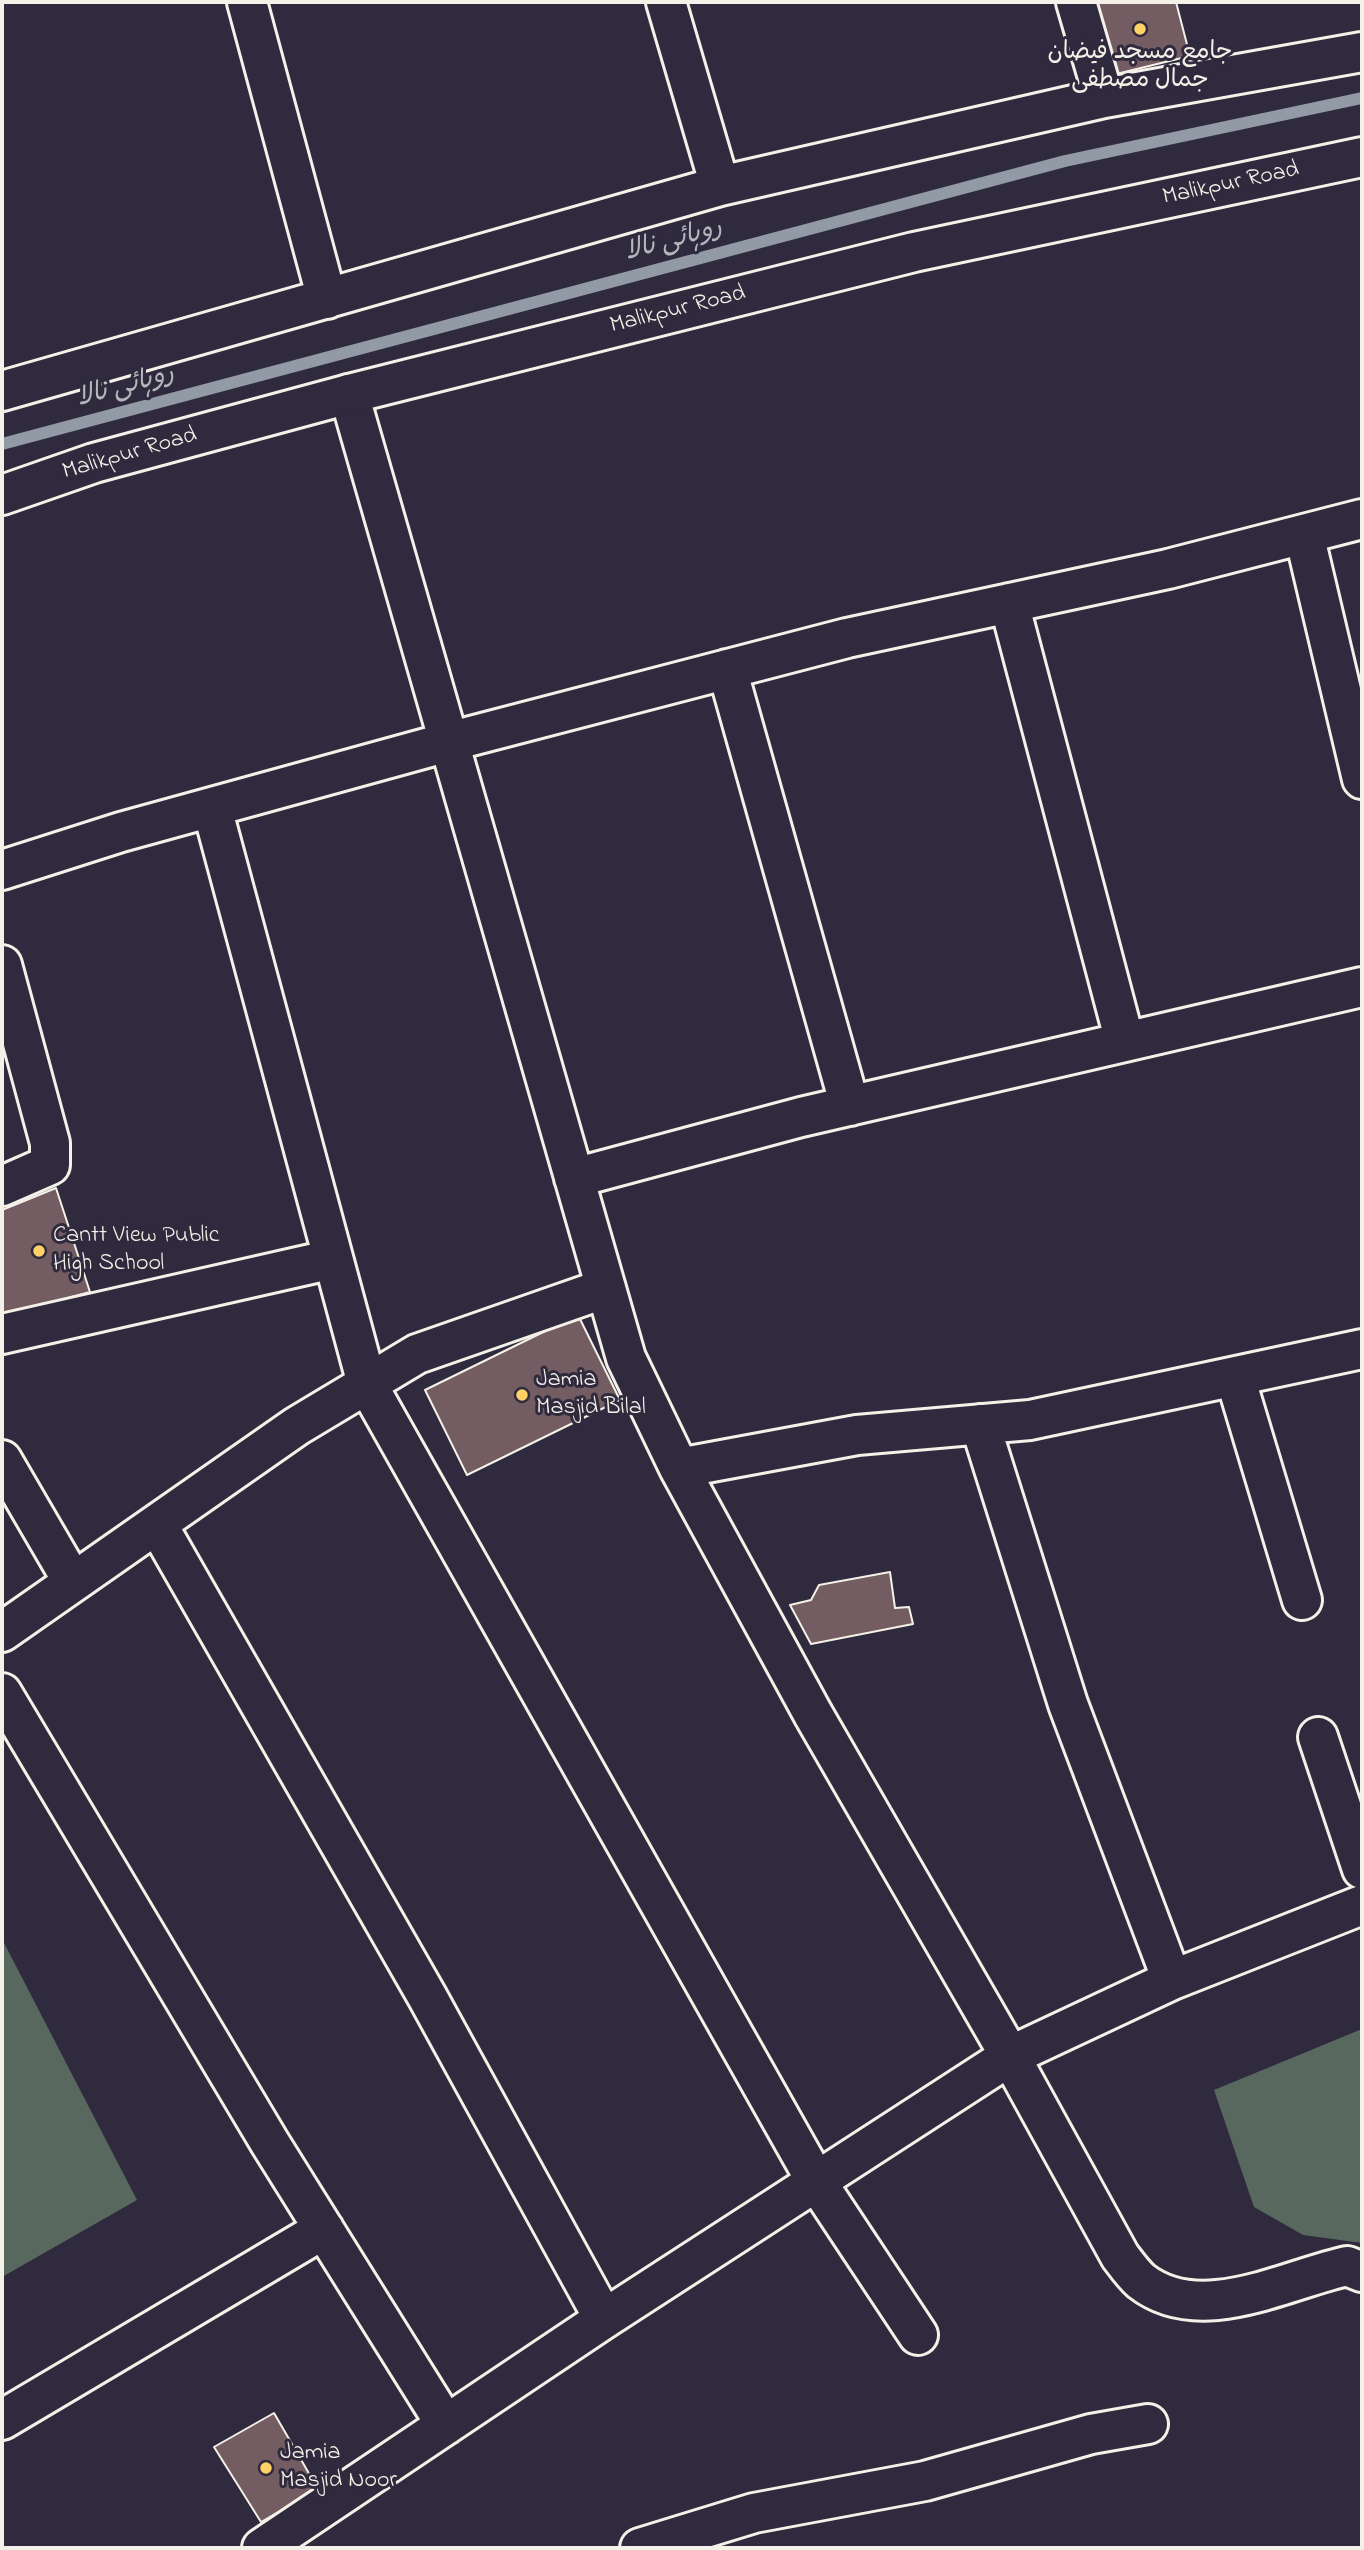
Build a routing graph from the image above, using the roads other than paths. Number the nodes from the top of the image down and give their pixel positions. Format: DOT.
graph roads {
  1 [pos="247,2"];
  2 [pos="666,2"];
  3 [pos="1076,2"];
  4 [pos="1362,52"];
  5 [pos="1104,98"];
  6 [pos="1362,157"];
  7 [pos="720,186"];
  8 [pos="327,299"];
  9 [pos="2,391"];
  10 [pos="349,394"];
  11 [pos="2,495"];
  12 [pos="1362,519"];
  13 [pos="1304,534"];
  14 [pos="1009,604"];
  15 [pos="727,669"];
  16 [pos="448,742"];
  17 [pos="1362,779"];
  18 [pos="212,808"];
  19 [pos="2,870"];
  20 [pos="2,965"];
  21 [pos="1362,987"];
  22 [pos="1125,1042"];
  23 [pos="850,1106"];
  24 [pos="575,1178"];
  25 [pos="2,1186"];
  26 [pos="333,1259"];
  27 [pos="606,1288"];
  28 [pos="2,1334"];
  29 [pos="1362,1349"];
  30 [pos="1235,1377"];
  31 [pos="367,1384"];
  32 [pos="980,1424"];
  33 [pos="2,1460"];
  34 [pos="679,1468"];
  35 [pos="157,1524"];
  36 [pos="73,1582"];
  37 [pos="1302,1600"];
  38 [pos="2,1632"];
  39 [pos="2,1693"];
  40 [pos="1318,1737"];
  41 [pos="1362,1869"];
  42 [pos="1362,1905"];
  43 [pos="1172,1980"];
  44 [pos="1010,2056"];
  45 [pos="816,2182"];
  46 [pos="324,2229"];
  47 [pos="1362,2272"];
  48 [pos="604,2319"];
  49 [pos="918,2335"];
  50 [pos="2,2420"];
  51 [pos="1148,2424"];
  52 [pos="446,2425"];
  53 [pos="262,2548"];
  54 [pos="640,2548"];
  1 -- 8 [label="street"];
  2 -- 7 [label="street"];
  3 -- 5 [label="street"];
  4 -- 5 [label="street"];
  5 -- 7 [label="street"];
  6 -- 10 [label="street, Malikpur Road"];
  7 -- 8 [label="street"];
  8 -- 9 [label="street"];
  10 -- 11 [label="street, Malikpur Road"];
  10 -- 16 [label="street"];
  12 -- 13 [label="street"];
  13 -- 14 [label="street"];
  13 -- 17 [label="street"];
  14 -- 15 [label="street"];
  14 -- 22 [label="street"];
  15 -- 16 [label="street"];
  15 -- 23 [label="street"];
  16 -- 18 [label="street"];
  16 -- 24 [label="street"];
  18 -- 19 [label="street"];
  18 -- 26 [label="street"];
  20 -- 25 [label="street"];
  21 -- 22 [label="street"];
  22 -- 23 [label="street"];
  23 -- 24 [label="street"];
  24 -- 27 [label="street"];
  26 -- 28 [label="street"];
  26 -- 31 [label="street"];
  27 -- 31 [label="street"];
  27 -- 34 [label="street"];
  29 -- 30 [label="street"];
  30 -- 32 [label="street"];
  30 -- 37 [label="street"];
  31 -- 35 [label="street"];
  31 -- 45 [label="street"];
  32 -- 34 [label="street"];
  32 -- 43 [label="street"];
  33 -- 36 [label="street"];
  34 -- 44 [label="street"];
  35 -- 36 [label="street"];
  35 -- 48 [label="street"];
  36 -- 38 [label="street"];
  39 -- 46 [label="street"];
  40 -- 41 [label="street"];
  42 -- 43 [label="street"];
  43 -- 44 [label="street"];
  44 -- 45 [label="street"];
  44 -- 47 [label="street"];
  45 -- 48 [label="street"];
  45 -- 49 [label="street"];
  46 -- 50 [label="street"];
  46 -- 52 [label="street"];
  48 -- 52 [label="street"];
  51 -- 54 [label="street"];
  52 -- 53 [label="street"];
}
